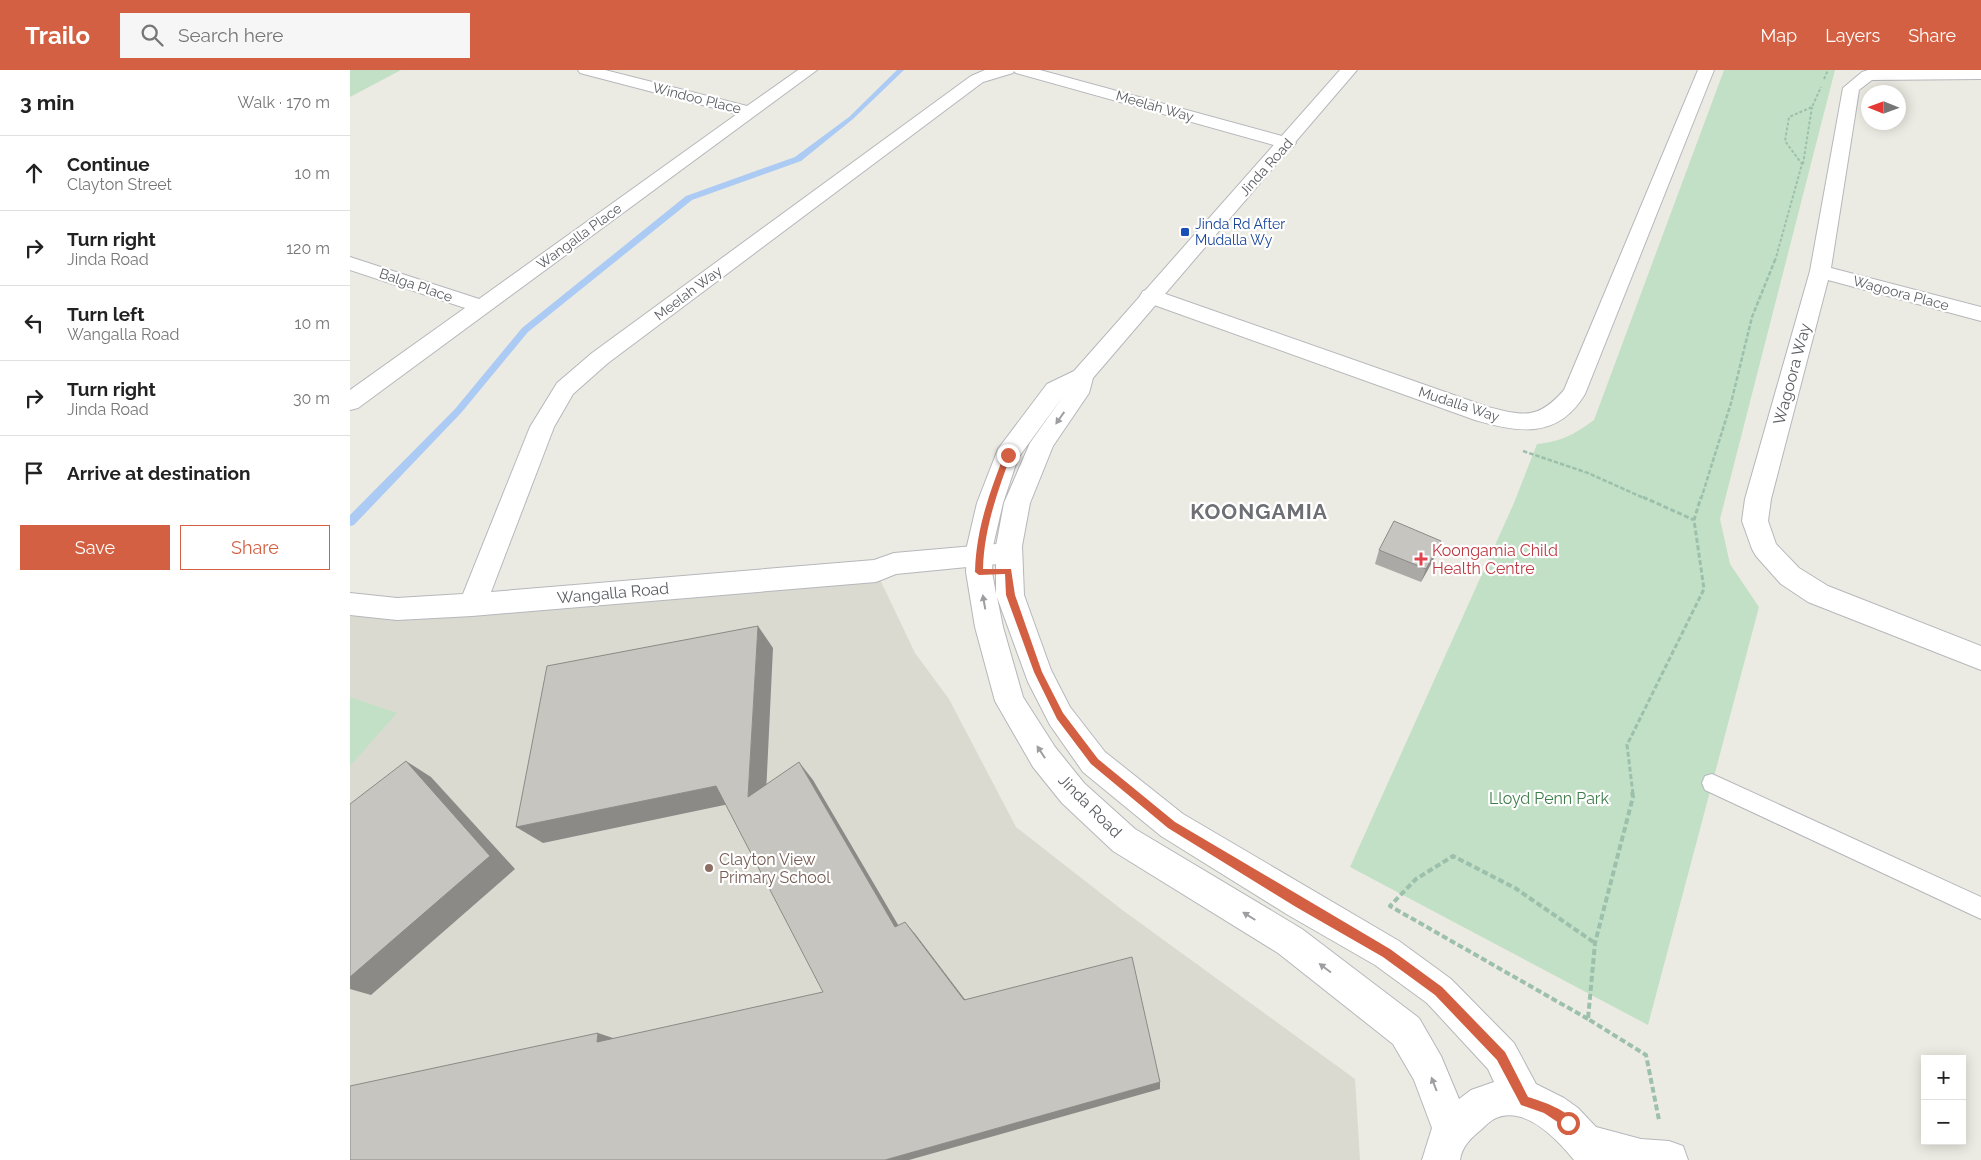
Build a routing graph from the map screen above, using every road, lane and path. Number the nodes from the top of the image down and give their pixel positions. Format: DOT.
graph roads {
  1 [pos="586,70"];
  2 [pos="809,70"];
  3 [pos="1007,70"];
  4 [pos="1022,70"];
  5 [pos="1349,70"];
  6 [pos="1706,70"];
  7 [pos="1826,70"];
  8 [pos="1981,74"];
  9 [pos="1812,107"];
  10 [pos="749,112"];
  11 [pos="1287,143"];
  12 [pos="1802,164"];
  13 [pos="350,263"];
  14 [pos="1820,271"];
  15 [pos="1150,296"];
  16 [pos="482,307"];
  17 [pos="1981,314"];
  18 [pos="350,402"];
  19 [pos="1522,451"];
  20 [pos="1694,520"];
  21 [pos="994,563"];
  22 [pos="350,604"];
  23 [pos="472,605"];
  24 [pos="1981,658"];
  25 [pos="1712,783"];
  26 [pos="1981,908"];
  27 [pos="1594,943"];
  28 [pos="1588,1019"];
  29 [pos="1524,1101"];
  30 [pos="1446,1145"];
  31 [pos="1592,1152"];
  32 [pos="1667,1160"];
  1 -- 10 [label="street, Windoo Place"];
  2 -- 10 [label="street, Wangalla Place"];
  3 -- 23 [label="street, Meelah Way"];
  4 -- 11 [label="street, Meelah Way"];
  5 -- 11 [label="street, Jinda Road"];
  6 -- 15 [label="street, Mudalla Way"];
  7 -- 9 [label="path"];
  8 -- 14 [label="street, Wagoora Way"];
  9 -- 12 [label="path"];
  9 -- 12 [label="path"];
  10 -- 16 [label="street, Wangalla Place"];
  11 -- 15 [label="street, Jinda Road"];
  12 -- 20 [label="path"];
  13 -- 16 [label="street, Balga Place"];
  14 -- 17 [label="street, Wagoora Place"];
  14 -- 24 [label="street, Wagoora Way"];
  15 -- 21 [label="street, Jinda Road"];
  16 -- 18 [label="street, Wangalla Place"];
  19 -- 20 [label="path"];
  20 -- 27 [label="path"];
  21 -- 23 [label="street, Wangalla Road"];
  21 -- 29 [label="street, Jinda Road"];
  30 -- 21 [label="street, Jinda Road, one-way"];
  22 -- 23 [label="street, Wangalla Road"];
  25 -- 26 [label="lane"];
  27 -- 28 [label="path"];
  27 -- 28 [label="path"];
  28 -- 32 [label="path"];
  29 -- 30 [label="street"];
  29 -- 31 [label="street"];
  31 -- 32 [label="street"];
}
